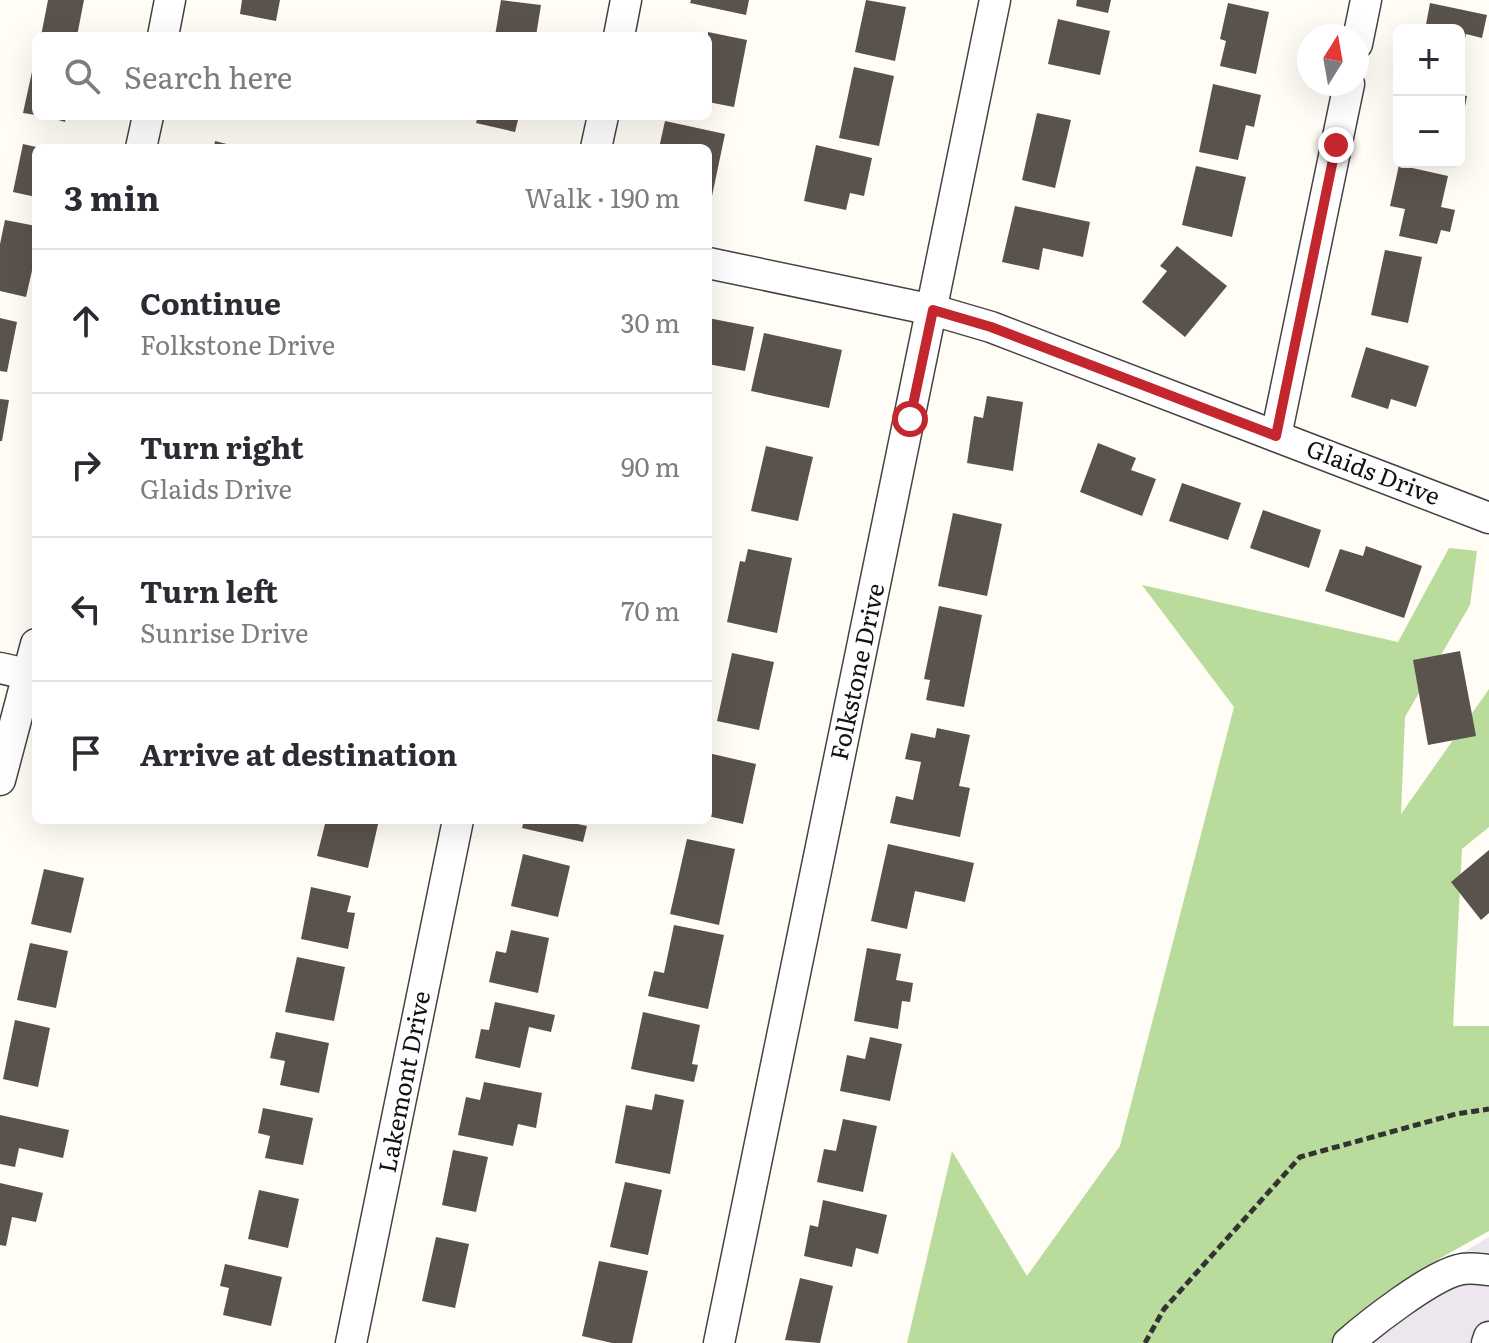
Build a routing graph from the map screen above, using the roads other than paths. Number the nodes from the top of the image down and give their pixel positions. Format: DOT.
graph roads {
  1 [pos="170,0"];
  2 [pos="626,0"];
  3 [pos="995,0"];
  4 [pos="1366,0"];
  5 [pos="1361,24"];
  6 [pos="164,32"];
  7 [pos="620,32"];
  8 [pos="1347,96"];
  9 [pos="147,120"];
  10 [pos="602,120"];
  11 [pos="142,144"];
  12 [pos="597,144"];
  13 [pos="712,264"];
  14 [pos="933,310"];
  15 [pos="1276,436"];
  16 [pos="1489,518"];
  17 [pos="32,652"];
  18 [pos="22,673"];
  19 [pos="0,780"];
  20 [pos="457,824"];
  21 [pos="1489,1270"];
  22 [pos="1489,1337"];
  23 [pos="351,1343"];
  24 [pos="719,1343"];
  25 [pos="1348,1343"];
  26 [pos="1487,1343"];
  1 -- 6 [label="street"];
  2 -- 7 [label="street"];
  3 -- 14 [label="street, Folkstone Drive"];
  4 -- 5 [label="street"];
  8 -- 15 [label="street"];
  9 -- 11 [label="street"];
  10 -- 12 [label="street"];
  13 -- 14 [label="street, Glaids Drive"];
  14 -- 15 [label="street, Glaids Drive"];
  14 -- 24 [label="street, Folkstone Drive"];
  15 -- 16 [label="street, Glaids Drive"];
  17 -- 18 [label="street"];
  18 -- 19 [label="street"];
  20 -- 23 [label="street, Lakemont Drive"];
  21 -- 25 [label="street"];
  22 -- 26 [label="street"];
}
